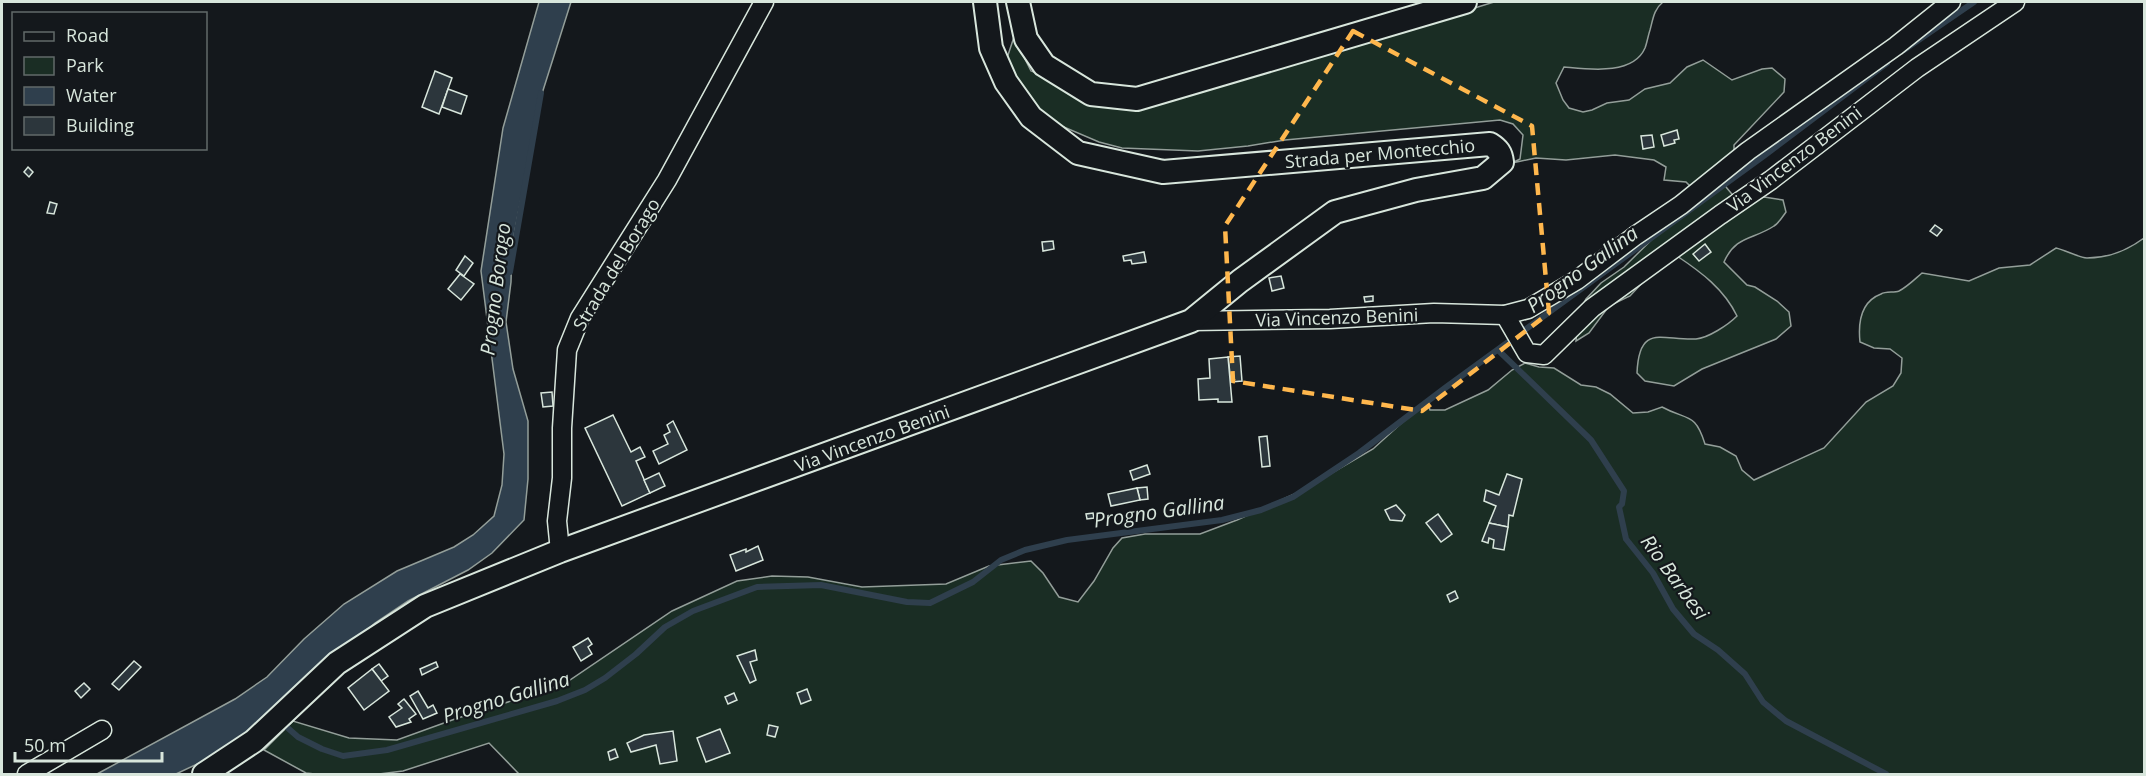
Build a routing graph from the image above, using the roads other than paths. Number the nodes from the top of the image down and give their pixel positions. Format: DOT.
graph roads {
  1 [pos="764,2"];
  2 [pos="985,2"];
  3 [pos="1018,2"];
  4 [pos="1465,2"];
  5 [pos="1951,2"];
  6 [pos="2015,2"];
  7 [pos="1507,320"];
  8 [pos="1191,321"];
  9 [pos="560,551"];
  10 [pos="102,730"];
  11 [pos="27,774"];
  12 [pos="204,774"];
  1 -- 9 [label="street, Strada del Borago"];
  2 -- 8 [label="street, Strada per Montecchio"];
  3 -- 4 [label="street"];
  5 -- 7 [label="street, Via Vincenzo Benini"];
  6 -- 7 [label="street, Via Vincenzo Benini"];
  7 -- 8 [label="street, Via Vincenzo Benini"];
  8 -- 9 [label="street, Via Vincenzo Benini"];
  9 -- 12 [label="street, Via Vincenzo Benini"];
  10 -- 11 [label="street"];
}
